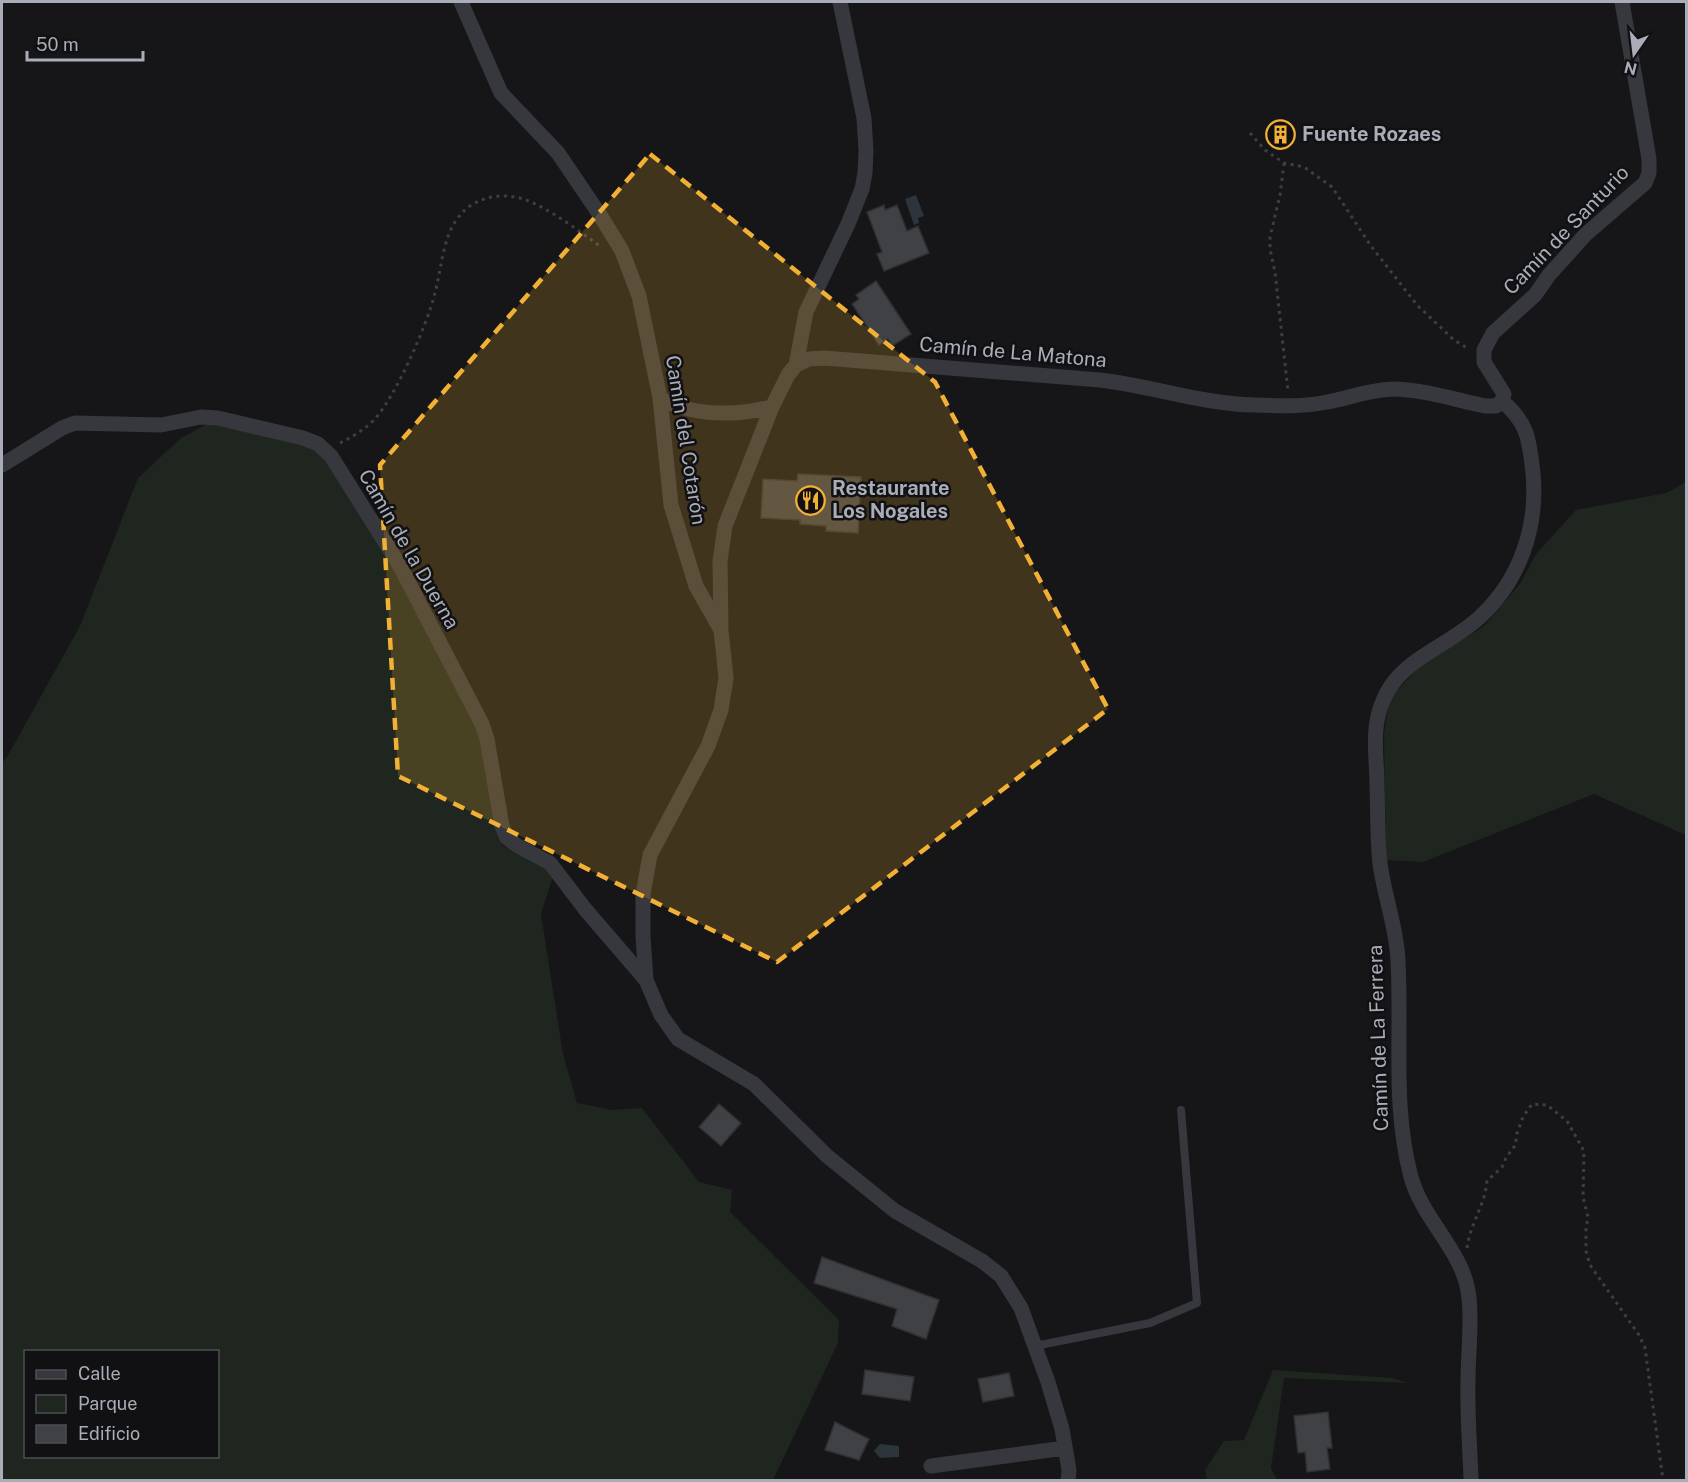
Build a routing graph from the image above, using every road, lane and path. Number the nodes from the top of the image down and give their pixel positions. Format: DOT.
graph roads {
  1 [pos="461,2"];
  2 [pos="840,2"];
  3 [pos="1622,2"];
  4 [pos="1250,133"];
  5 [pos="1284,163"];
  6 [pos="621,251"];
  7 [pos="1484,357"];
  8 [pos="796,365"];
  9 [pos="660,398"];
  10 [pos="1502,401"];
  11 [pos="1290,405"];
  12 [pos="772,407"];
  13 [pos="324,450"];
  14 [pos="2,465"];
  15 [pos="721,630"];
  16 [pos="646,980"];
  17 [pos="1180,1110"];
  18 [pos="1474,1223"];
  19 [pos="1035,1346"];
  20 [pos="1065,1448"];
  21 [pos="931,1466"];
  22 [pos="1068,1480"];
  23 [pos="1471,1480"];
  24 [pos="1663,1480"];
  1 -- 6 [label="street, Camín del Cotarón"];
  2 -- 8 [label="street"];
  3 -- 7 [label="street, Camín de Santurio"];
  4 -- 5 [label="path"];
  5 -- 7 [label="path"];
  5 -- 11 [label="path"];
  6 -- 9 [label="street, Camín del Cotarón"];
  6 -- 13 [label="path"];
  7 -- 10 [label="street"];
  8 -- 11 [label="street, Camín de La Matona"];
  8 -- 12 [label="street"];
  9 -- 12 [label="street"];
  9 -- 15 [label="street, Camín del Cotarón"];
  10 -- 11 [label="street, Camín de La Matona"];
  10 -- 23 [label="street, Camín de La Ferrera"];
  12 -- 15 [label="street"];
  13 -- 14 [label="street, Camín de la Duerna"];
  13 -- 16 [label="street, Camín de la Duerna"];
  15 -- 16 [label="street, Camín del Cotarón"];
  16 -- 19 [label="street, Camín del Cotarón"];
  17 -- 19 [label="lane"];
  18 -- 24 [label="path"];
  19 -- 20 [label="street, Camín del Cotarón"];
  20 -- 21 [label="street"];
  20 -- 22 [label="street, Camín del Cotarón"];
}
